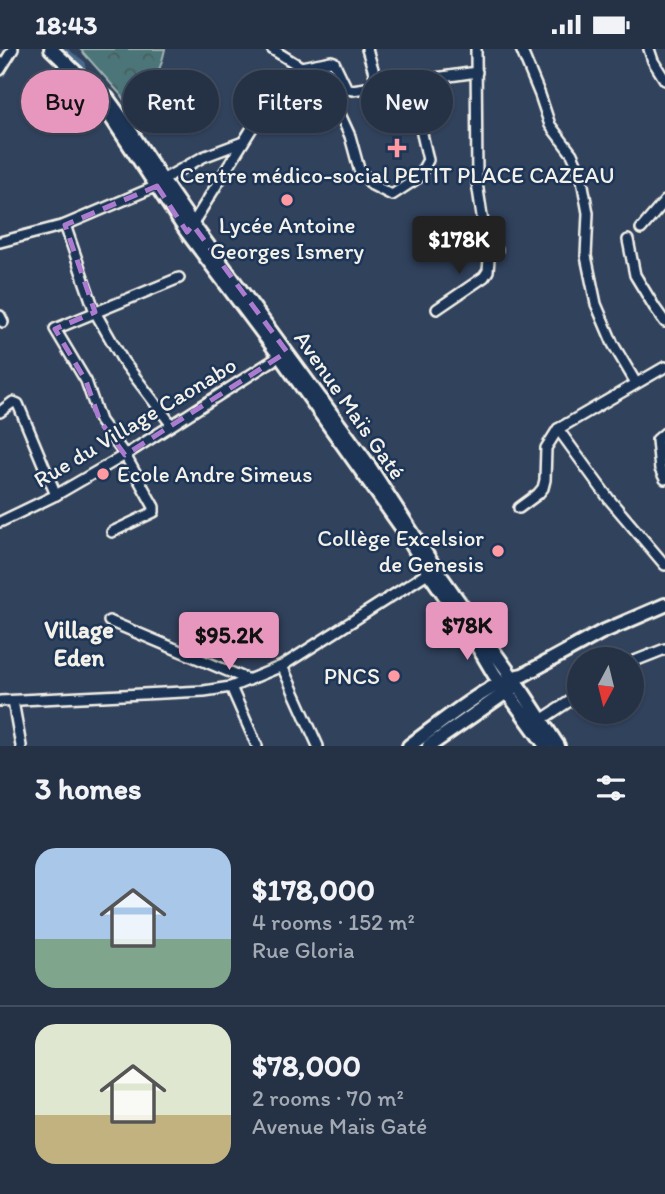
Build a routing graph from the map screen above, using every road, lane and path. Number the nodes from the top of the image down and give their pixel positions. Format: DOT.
graph roads {
  1 [pos="13,49"];
  2 [pos="51,49"];
  3 [pos="272,49"];
  4 [pos="368,49"];
  5 [pos="476,49"];
  6 [pos="521,49"];
  7 [pos="649,49"];
  8 [pos="317,64"];
  9 [pos="301,67"];
  10 [pos="0,70"];
  11 [pos="374,70"];
  12 [pos="477,72"];
  13 [pos="453,75"];
  14 [pos="665,81"];
  15 [pos="361,88"];
  16 [pos="422,133"];
  17 [pos="243,142"];
  18 [pos="159,183"];
  19 [pos="665,201"];
  20 [pos="65,225"];
  21 [pos="190,229"];
  22 [pos="641,229"];
  23 [pos="628,240"];
  24 [pos="0,242"];
  25 [pos="179,278"];
  26 [pos="437,309"];
  27 [pos="95,311"];
  28 [pos="665,322"];
  29 [pos="284,354"];
  30 [pos="665,367"];
  31 [pos="636,383"];
  32 [pos="0,412"];
  33 [pos="171,424"];
  34 [pos="558,429"];
  35 [pos="665,433"];
  36 [pos="125,454"];
  37 [pos="665,479"];
  38 [pos="56,495"];
  39 [pos="519,508"];
  40 [pos="0,522"];
  41 [pos="112,532"];
  42 [pos="665,565"];
  43 [pos="432,570"];
  44 [pos="665,605"];
  45 [pos="109,621"];
  46 [pos="665,649"];
  47 [pos="644,657"];
  48 [pos="282,666"];
  49 [pos="249,680"];
  50 [pos="512,682"];
  51 [pos="231,687"];
  52 [pos="0,701"];
  53 [pos="13,701"];
  54 [pos="567,703"];
  55 [pos="541,719"];
  56 [pos="21,746"];
  57 [pos="257,746"];
  58 [pos="318,746"];
  59 [pos="409,746"];
  60 [pos="429,746"];
  61 [pos="547,746"];
  62 [pos="558,746"];
  1 -- 10 [label="street"];
  2 -- 18 [label="street, Avenue Maïs Gaté"];
  3 -- 9 [label="street"];
  4 -- 11 [label="street"];
  5 -- 12 [label="street"];
  6 -- 31 [label="street"];
  7 -- 14 [label="street"];
  8 -- 9 [label="street"];
  8 -- 15 [label="street"];
  8 -- 16 [label="street"];
  9 -- 17 [label="street"];
  12 -- 13 [label="street"];
  12 -- 26 [label="street"];
  17 -- 18 [label="street"];
  17 -- 21 [label="street"];
  18 -- 20 [label="street"];
  18 -- 21 [label="street, Avenue Maïs Gaté"];
  19 -- 22 [label="street"];
  20 -- 24 [label="street"];
  20 -- 27 [label="street"];
  21 -- 29 [label="street, Avenue Maïs Gaté"];
  23 -- 28 [label="street"];
  25 -- 27 [label="street"];
  27 -- 33 [label="street"];
  27 -- 36 [label="street"];
  29 -- 33 [label="street, Rue du Village Caonabo"];
  29 -- 43 [label="street, Avenue Maïs Gaté"];
  30 -- 31 [label="street"];
  31 -- 34 [label="street"];
  32 -- 38 [label="street"];
  33 -- 36 [label="street, Rue du Village Caonabo"];
  34 -- 39 [label="street"];
  34 -- 42 [label="street"];
  35 -- 37 [label="street"];
  36 -- 38 [label="street, Rue du Village Caonabo"];
  36 -- 41 [label="street"];
  38 -- 40 [label="street, Rue du Village Caonabo"];
  43 -- 48 [label="street"];
  43 -- 50 [label="street, Avenue Maïs Gaté"];
  44 -- 50 [label="street"];
  45 -- 49 [label="street"];
  46 -- 47 [label="street"];
  48 -- 49 [label="street"];
  48 -- 58 [label="street"];
  49 -- 51 [label="street"];
  50 -- 55 [label="street, Avenue Maïs Gaté"];
  50 -- 59 [label="street"];
  50 -- 60 [label="street"];
  50 -- 61 [label="street, Avenue Maïs Gaté"];
  51 -- 53 [label="street"];
  51 -- 57 [label="street"];
  52 -- 53 [label="street"];
  53 -- 56 [label="street"];
  54 -- 55 [label="street"];
  55 -- 62 [label="street, Avenue Maïs Gaté"];
}
